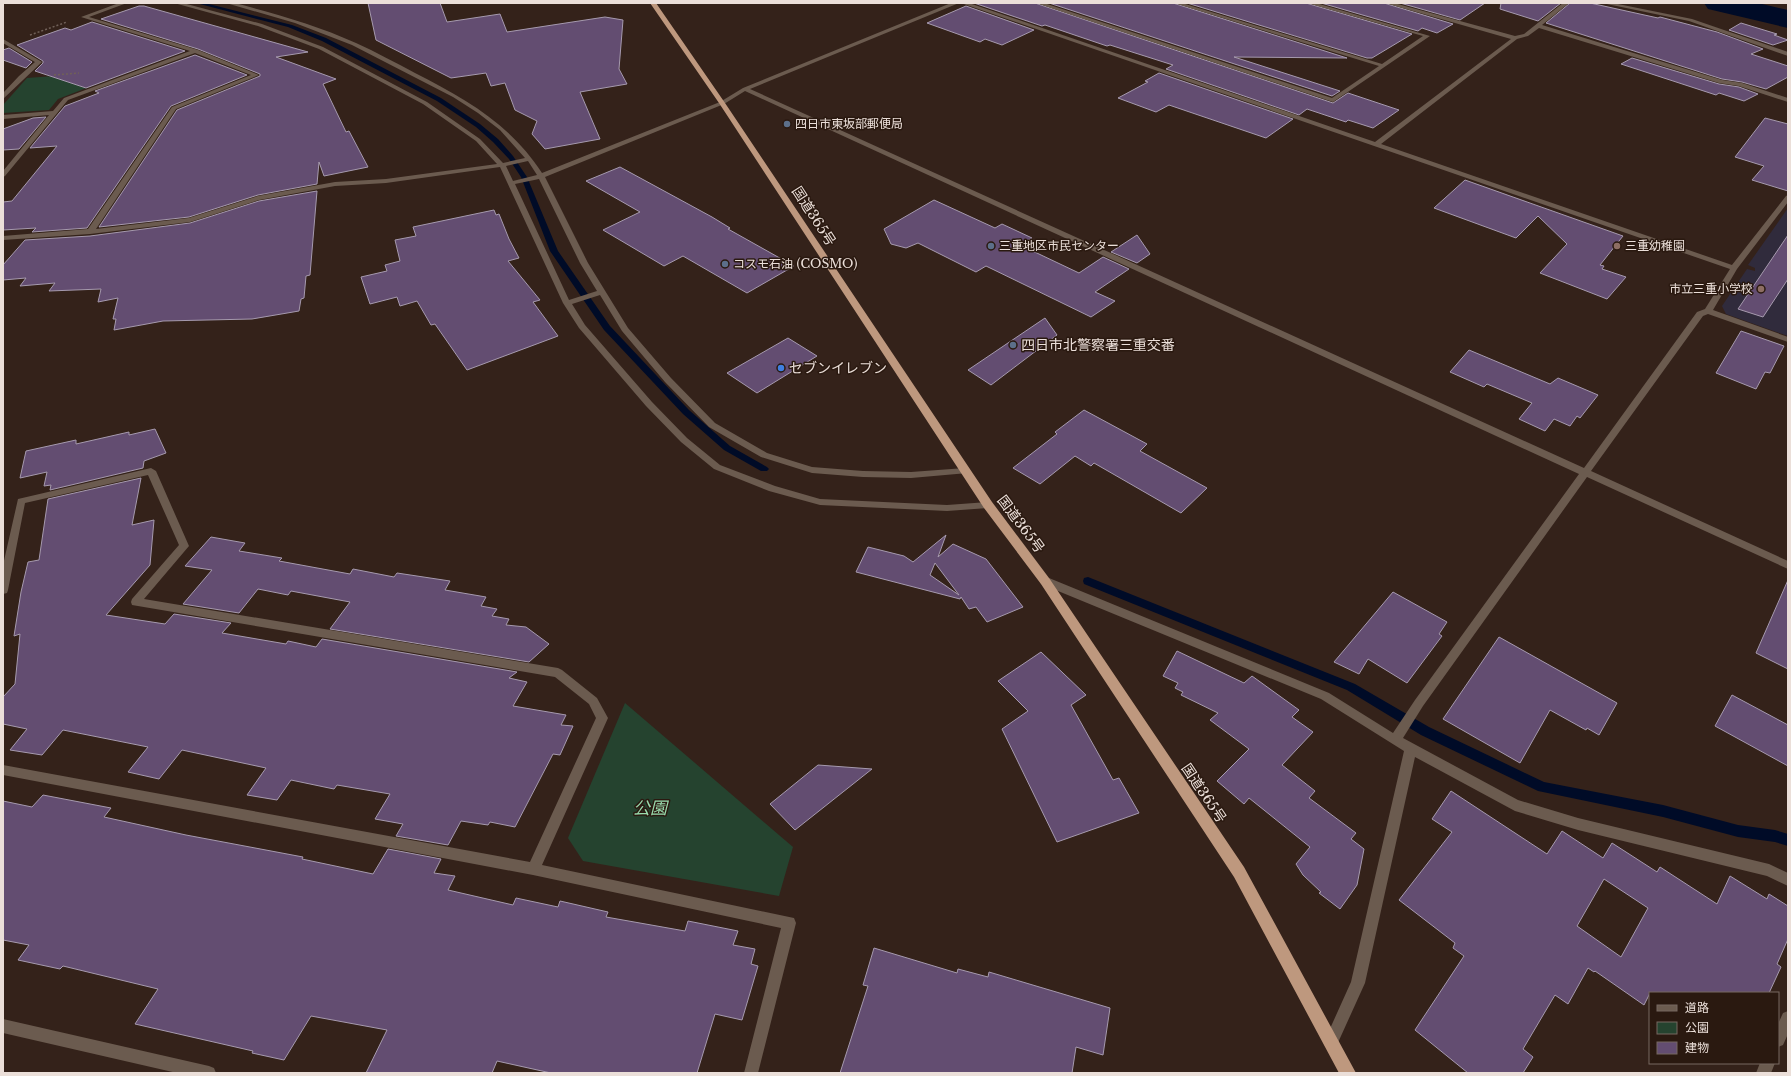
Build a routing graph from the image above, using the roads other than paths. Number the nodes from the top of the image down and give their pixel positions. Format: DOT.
graph roads {
  1 [pos="124,3"];
  2 [pos="177,3"];
  3 [pos="229,3"];
  4 [pos="653,3"];
  5 [pos="956,3"];
  6 [pos="964,3"];
  7 [pos="1039,3"];
  8 [pos="1177,3"];
  9 [pos="1310,3"];
  10 [pos="1388,3"];
  11 [pos="1566,3"];
  12 [pos="1605,3"];
  13 [pos="1539,26"];
  14 [pos="1515,38"];
  15 [pos="5,42"];
  16 [pos="196,51"];
  17 [pos="1788,54"];
  18 [pos="1384,66"];
  19 [pos="746,89"];
  20 [pos="3,97"];
  21 [pos="1788,100"];
  22 [pos="722,103"];
  23 [pos="55,113"];
  24 [pos="3,117"];
  25 [pos="1376,145"];
  26 [pos="530,159"];
  27 [pos="502,165"];
  28 [pos="4,172"];
  29 [pos="541,176"];
  30 [pos="512,183"];
  31 [pos="1788,197"];
  32 [pos="90,232"];
  33 [pos="3,238"];
  34 [pos="1734,268"];
  35 [pos="602,292"];
  36 [pos="567,303"];
  37 [pos="1708,311"];
  38 [pos="1788,340"];
  39 [pos="965,471"];
  40 [pos="1585,473"];
  41 [pos="988,505"];
  42 [pos="1788,566"];
  43 [pos="1045,581"];
  44 [pos="3,590"];
  45 [pos="1396,738"];
  46 [pos="1411,748"];
  47 [pos="3,770"];
  48 [pos="532,869"];
  49 [pos="1788,880"];
  50 [pos="1788,1018"];
  51 [pos="3,1026"];
  52 [pos="1779,1038"];
  53 [pos="1331,1042"];
  54 [pos="1768,1064"];
  55 [pos="209,1073"];
  56 [pos="751,1073"];
  57 [pos="1348,1073"];
  58 [pos="1763,1073"];
  1 -- 16 [label="street"];
  2 -- 27 [label="street"];
  3 -- 26 [label="street"];
  4 -- 22 [label="highway, 国道365号"];
  5 -- 19 [label="street"];
  6 -- 25 [label="street"];
  7 -- 18 [label="street"];
  8 -- 18 [label="street"];
  9 -- 18 [label="street"];
  10 -- 14 [label="street"];
  11 -- 13 [label="street"];
  12 -- 17 [label="street"];
  13 -- 14 [label="street"];
  13 -- 21 [label="street"];
  14 -- 25 [label="street"];
  15 -- 20 [label="street"];
  16 -- 23 [label="street"];
  16 -- 32 [label="street"];
  19 -- 22 [label="street"];
  19 -- 40 [label="street"];
  22 -- 29 [label="street"];
  22 -- 39 [label="highway, 国道365号"];
  23 -- 24 [label="street"];
  23 -- 28 [label="street"];
  25 -- 34 [label="street"];
  26 -- 27 [label="street"];
  26 -- 29 [label="street"];
  27 -- 30 [label="street"];
  27 -- 32 [label="street"];
  29 -- 30 [label="street"];
  29 -- 35 [label="street"];
  30 -- 36 [label="street"];
  31 -- 34 [label="street"];
  32 -- 33 [label="street"];
  34 -- 37 [label="street"];
  35 -- 36 [label="street"];
  35 -- 39 [label="street"];
  36 -- 41 [label="street"];
  37 -- 38 [label="street"];
  37 -- 40 [label="street"];
  39 -- 41 [label="highway, 国道365号"];
  40 -- 42 [label="street"];
  40 -- 45 [label="street"];
  41 -- 43 [label="highway, 国道365号"];
  43 -- 45 [label="street"];
  43 -- 53 [label="highway, 国道365号"];
  44 -- 48 [label="street"];
  45 -- 46 [label="street"];
  46 -- 49 [label="street"];
  46 -- 53 [label="street"];
  47 -- 48 [label="street"];
  48 -- 56 [label="street"];
  50 -- 52 [label="street"];
  51 -- 55 [label="street"];
  53 -- 57 [label="highway, 国道365号"];
  54 -- 58 [label="street"];
}
